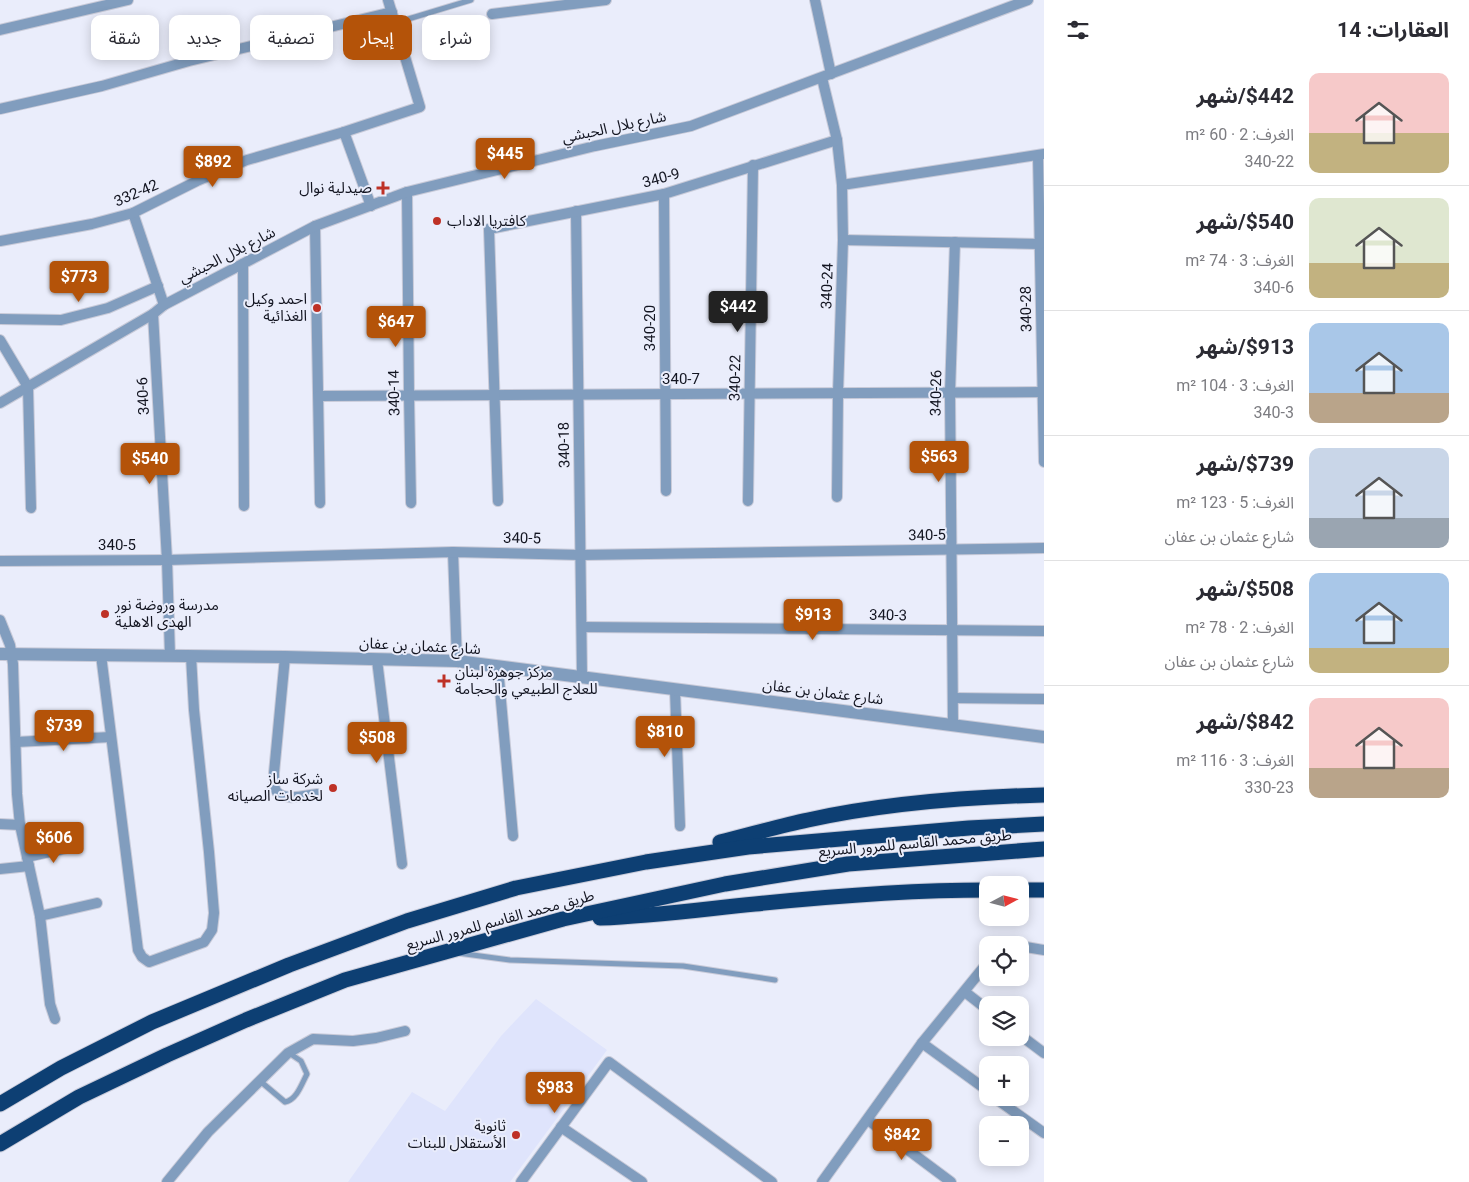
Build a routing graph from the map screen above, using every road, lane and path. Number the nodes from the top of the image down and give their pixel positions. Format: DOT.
graph roads {
  1 [pos="128,0"];
  2 [pos="388,0"];
  3 [pos="471,0"];
  4 [pos="606,0"];
  5 [pos="815,0"];
  6 [pos="1028,0"];
  7 [pos="100,3"];
  8 [pos="392,12"];
  9 [pos="492,14"];
  10 [pos="393,15"];
  11 [pos="412,19"];
  12 [pos="0,30"];
  13 [pos="406,60"];
  14 [pos="826,76"];
  15 [pos="0,110"];
  16 [pos="344,132"];
  17 [pos="837,140"];
  18 [pos="1041,155"];
  19 [pos="753,166"];
  20 [pos="842,185"];
  21 [pos="407,192"];
  22 [pos="664,194"];
  23 [pos="371,206"];
  24 [pos="576,211"];
  25 [pos="133,213"];
  26 [pos="315,226"];
  27 [pos="843,240"];
  28 [pos="0,241"];
  29 [pos="955,242"];
  30 [pos="1040,244"];
  31 [pos="243,264"];
  32 [pos="158,286"];
  33 [pos="164,305"];
  34 [pos="153,314"];
  35 [pos="0,319"];
  36 [pos="0,340"];
  37 [pos="28,387"];
  38 [pos="1043,392"];
  39 [pos="838,393"];
  40 [pos="950,393"];
  41 [pos="579,394"];
  42 [pos="665,394"];
  43 [pos="750,394"];
  44 [pos="408,395"];
  45 [pos="495,395"];
  46 [pos="318,396"];
  47 [pos="0,403"];
  48 [pos="1044,462"];
  49 [pos="666,491"];
  50 [pos="837,497"];
  51 [pos="498,501"];
  52 [pos="748,501"];
  53 [pos="320,503"];
  54 [pos="411,503"];
  55 [pos="244,506"];
  56 [pos="31,508"];
  57 [pos="1044,548"];
  58 [pos="952,550"];
  59 [pos="453,552"];
  60 [pos="581,555"];
  61 [pos="167,560"];
  62 [pos="0,562"];
  63 [pos="0,620"];
  64 [pos="582,627"];
  65 [pos="952,630"];
  66 [pos="1044,631"];
  67 [pos="6,654"];
  68 [pos="101,655"];
  69 [pos="170,656"];
  70 [pos="191,656"];
  71 [pos="285,657"];
  72 [pos="377,660"];
  73 [pos="457,662"];
  74 [pos="498,667"];
  75 [pos="582,678"];
  76 [pos="675,690"];
  77 [pos="954,698"];
  78 [pos="1044,699"];
  79 [pos="953,726"];
  80 [pos="111,737"];
  81 [pos="1044,737"];
  82 [pos="16,742"];
  83 [pos="317,794"];
  84 [pos="1044,795"];
  85 [pos="0,824"];
  86 [pos="1044,824"];
  87 [pos="20,825"];
  88 [pos="680,826"];
  89 [pos="513,836"];
  90 [pos="76,846"];
  91 [pos="1044,849"];
  92 [pos="28,862"];
  93 [pos="646,862"];
  94 [pos="402,864"];
  95 [pos="0,869"];
  96 [pos="979,890"];
  97 [pos="1029,890"];
  98 [pos="1044,890"];
  99 [pos="97,903"];
  100 [pos="40,916"];
  101 [pos="563,919"];
  102 [pos="1029,948"];
  103 [pos="1044,950"];
  104 [pos="445,952"];
  105 [pos="979,974"];
  106 [pos="775,980"];
  107 [pos="965,992"];
  108 [pos="979,1003"];
  109 [pos="55,1019"];
  110 [pos="406,1031"];
  111 [pos="1029,1042"];
  112 [pos="922,1043"];
  113 [pos="288,1053"];
  114 [pos="1044,1054"];
  115 [pos="259,1081"];
  116 [pos="979,1085"];
  117 [pos="0,1104"];
  118 [pos="1006,1106"];
  119 [pos="868,1120"];
  120 [pos="561,1127"];
  121 [pos="1044,1133"];
  122 [pos="0,1144"];
  123 [pos="171,1181"];
  124 [pos="947,1181"];
  125 [pos="521,1182"];
  126 [pos="642,1182"];
  127 [pos="772,1182"];
  128 [pos="822,1182"];
  1 -- 7 [label="street"];
  2 -- 8 [label="street"];
  3 -- 11 [label="lane"];
  4 -- 9 [label="street"];
  5 -- 14 [label="street, 340-24"];
  6 -- 14 [label="street, شارع بلال الحبشي"];
  7 -- 12 [label="street"];
  8 -- 10 [label="street"];
  8 -- 15 [label="street"];
  13 -- 16 [label="street, 332-42"];
  14 -- 17 [label="street, 340-24"];
  14 -- 21 [label="street, شارع بلال الحبشي"];
  16 -- 23 [label="street"];
  16 -- 25 [label="street, 332-42"];
  17 -- 19 [label="street, 340-9"];
  17 -- 20 [label="street, 340-24"];
  18 -- 20 [label="street"];
  18 -- 30 [label="street, 340-28"];
  19 -- 22 [label="street, 340-9"];
  19 -- 43 [label="street, 340-22"];
  20 -- 27 [label="street, 340-24"];
  21 -- 23 [label="street, شارع بلال الحبشي"];
  21 -- 44 [label="street, 340-14"];
  22 -- 24 [label="street, 340-9"];
  22 -- 42 [label="street, 340-20"];
  23 -- 26 [label="street, شارع بلال الحبشي"];
  24 -- 41 [label="street, 340-18"];
  24 -- 45 [label="street, 340-9"];
  25 -- 28 [label="street, 332-42"];
  25 -- 32 [label="street"];
  26 -- 31 [label="street, شارع بلال الحبشي"];
  26 -- 46 [label="street"];
  27 -- 29 [label="street"];
  27 -- 39 [label="street, 340-24"];
  29 -- 30 [label="street"];
  29 -- 40 [label="street, 340-26"];
  30 -- 38 [label="street, 340-28"];
  31 -- 33 [label="street, شارع بلال الحبشي"];
  31 -- 55 [label="street"];
  32 -- 33 [label="street"];
  32 -- 35 [label="street"];
  33 -- 34 [label="street, شارع بلال الحبشي"];
  34 -- 37 [label="street, شارع بلال الحبشي"];
  34 -- 61 [label="street, 340-6"];
  36 -- 37 [label="street"];
  37 -- 47 [label="street, شارع بلال الحبشي"];
  37 -- 56 [label="street"];
  38 -- 40 [label="street, 340-7"];
  38 -- 48 [label="street, 340-28"];
  39 -- 40 [label="street, 340-7"];
  39 -- 43 [label="street, 340-7"];
  39 -- 50 [label="street, 340-24"];
  40 -- 58 [label="street, 340-26"];
  41 -- 42 [label="street, 340-7"];
  41 -- 45 [label="street, 340-7"];
  41 -- 60 [label="street, 340-18"];
  42 -- 43 [label="street, 340-7"];
  42 -- 49 [label="street, 340-20"];
  43 -- 52 [label="street, 340-22"];
  44 -- 45 [label="street, 340-7"];
  44 -- 46 [label="street, 340-7"];
  44 -- 54 [label="street, 340-14"];
  45 -- 51 [label="street"];
  46 -- 53 [label="street"];
  57 -- 58 [label="street, 340-5"];
  58 -- 60 [label="street, 340-5"];
  58 -- 65 [label="street, 340-26"];
  59 -- 60 [label="street, 340-5"];
  59 -- 61 [label="street, 340-5"];
  59 -- 73 [label="street"];
  60 -- 64 [label="street, 340-18"];
  61 -- 62 [label="street, 340-5"];
  61 -- 69 [label="street, 340-6"];
  63 -- 67 [label="street"];
  64 -- 65 [label="street, 340-3"];
  64 -- 75 [label="street, 340-18"];
  65 -- 66 [label="street, 340-3"];
  65 -- 77 [label="street, 340-26"];
  67 -- 68 [label="street, شارع عثمان بن عفان"];
  67 -- 82 [label="street"];
  68 -- 69 [label="street, شارع عثمان بن عفان"];
  68 -- 80 [label="street"];
  69 -- 70 [label="street, شارع عثمان بن عفان"];
  70 -- 71 [label="street, شارع عثمان بن عفان"];
  70 -- 80 [label="street"];
  71 -- 72 [label="street, شارع عثمان بن عفان"];
  71 -- 83 [label="street"];
  72 -- 73 [label="street, شارع عثمان بن عفان"];
  72 -- 94 [label="street"];
  73 -- 74 [label="street, شارع عثمان بن عفان"];
  74 -- 75 [label="street, شارع عثمان بن عفان"];
  74 -- 89 [label="street"];
  75 -- 76 [label="street, شارع عثمان بن عفان"];
  76 -- 79 [label="street, شارع عثمان بن عفان"];
  76 -- 88 [label="street"];
  77 -- 78 [label="street"];
  77 -- 79 [label="street, 340-26"];
  79 -- 81 [label="street, شارع عثمان بن عفان"];
  80 -- 82 [label="street"];
  82 -- 87 [label="street"];
  84 -- 93 [label="highway"];
  85 -- 87 [label="street"];
  86 -- 93 [label="highway, طريق محمد القاسم للمرور السريع"];
  87 -- 92 [label="street"];
  90 -- 92 [label="street"];
  91 -- 101 [label="highway, طريق محمد القاسم للمرور السريع"];
  92 -- 95 [label="street"];
  92 -- 100 [label="street"];
  93 -- 117 [label="highway, طريق محمد القاسم للمرور السريع"];
  96 -- 101 [label="highway"];
  97 -- 98 [label="highway"];
  99 -- 100 [label="street"];
  100 -- 109 [label="street"];
  101 -- 104 [label="highway, طريق محمد القاسم للمرور السريع"];
  102 -- 103 [label="street"];
  104 -- 106 [label="lane"];
  104 -- 122 [label="highway, طريق محمد القاسم للمرور السريع"];
  105 -- 107 [label="street"];
  107 -- 108 [label="street"];
  107 -- 112 [label="street"];
  110 -- 113 [label="street"];
  111 -- 114 [label="street"];
  112 -- 116 [label="street"];
  112 -- 119 [label="street"];
  113 -- 115 [label="street"];
  113 -- 115 [label="lane"];
  115 -- 123 [label="street"];
  118 -- 121 [label="street"];
  119 -- 124 [label="street"];
  119 -- 128 [label="street"];
  120 -- 125 [label="street"];
  120 -- 126 [label="street"];
  120 -- 127 [label="street"];
}
